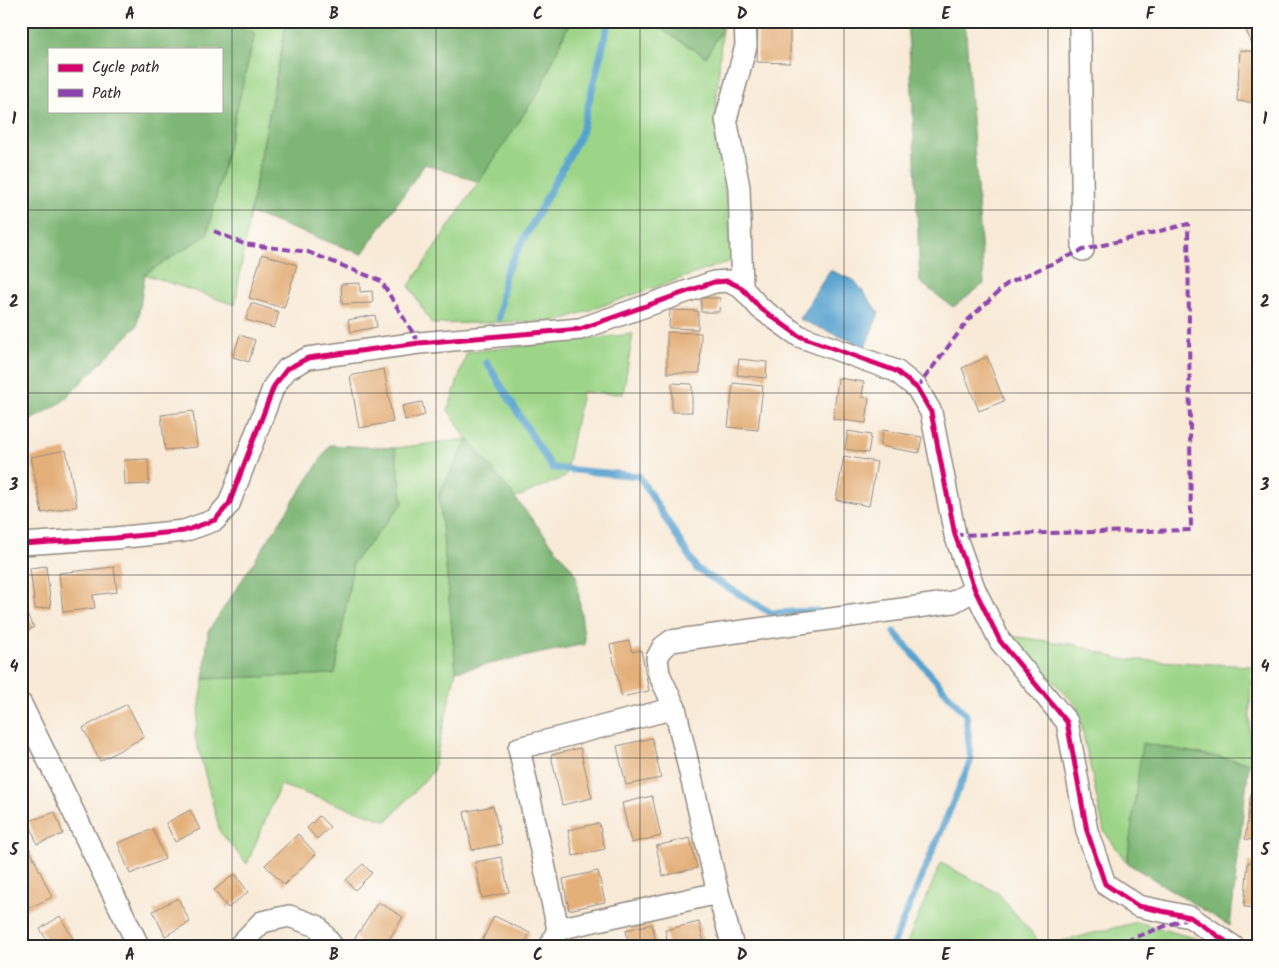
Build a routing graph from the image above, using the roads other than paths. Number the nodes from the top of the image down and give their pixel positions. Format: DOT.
graph roads {
  1 [pos="745,21"];
  2 [pos="1080,21"];
  3 [pos="1083,250"];
  4 [pos="742,288"];
  5 [pos="21,544"];
  6 [pos="975,590"];
  7 [pos="21,704"];
  8 [pos="675,708"];
  9 [pos="718,893"];
  10 [pos="554,938"];
  11 [pos="139,947"];
  12 [pos="238,947"];
  13 [pos="333,947"];
  14 [pos="733,947"];
  15 [pos="1234,947"];
  1 -- 4 [label="street"];
  2 -- 3 [label="street"];
  4 -- 5 [label="street"];
  4 -- 6 [label="street"];
  6 -- 8 [label="street"];
  6 -- 15 [label="street"];
  7 -- 11 [label="street"];
  8 -- 9 [label="street"];
  8 -- 10 [label="street"];
  9 -- 10 [label="street"];
  9 -- 14 [label="street"];
  12 -- 13 [label="street"];
}
